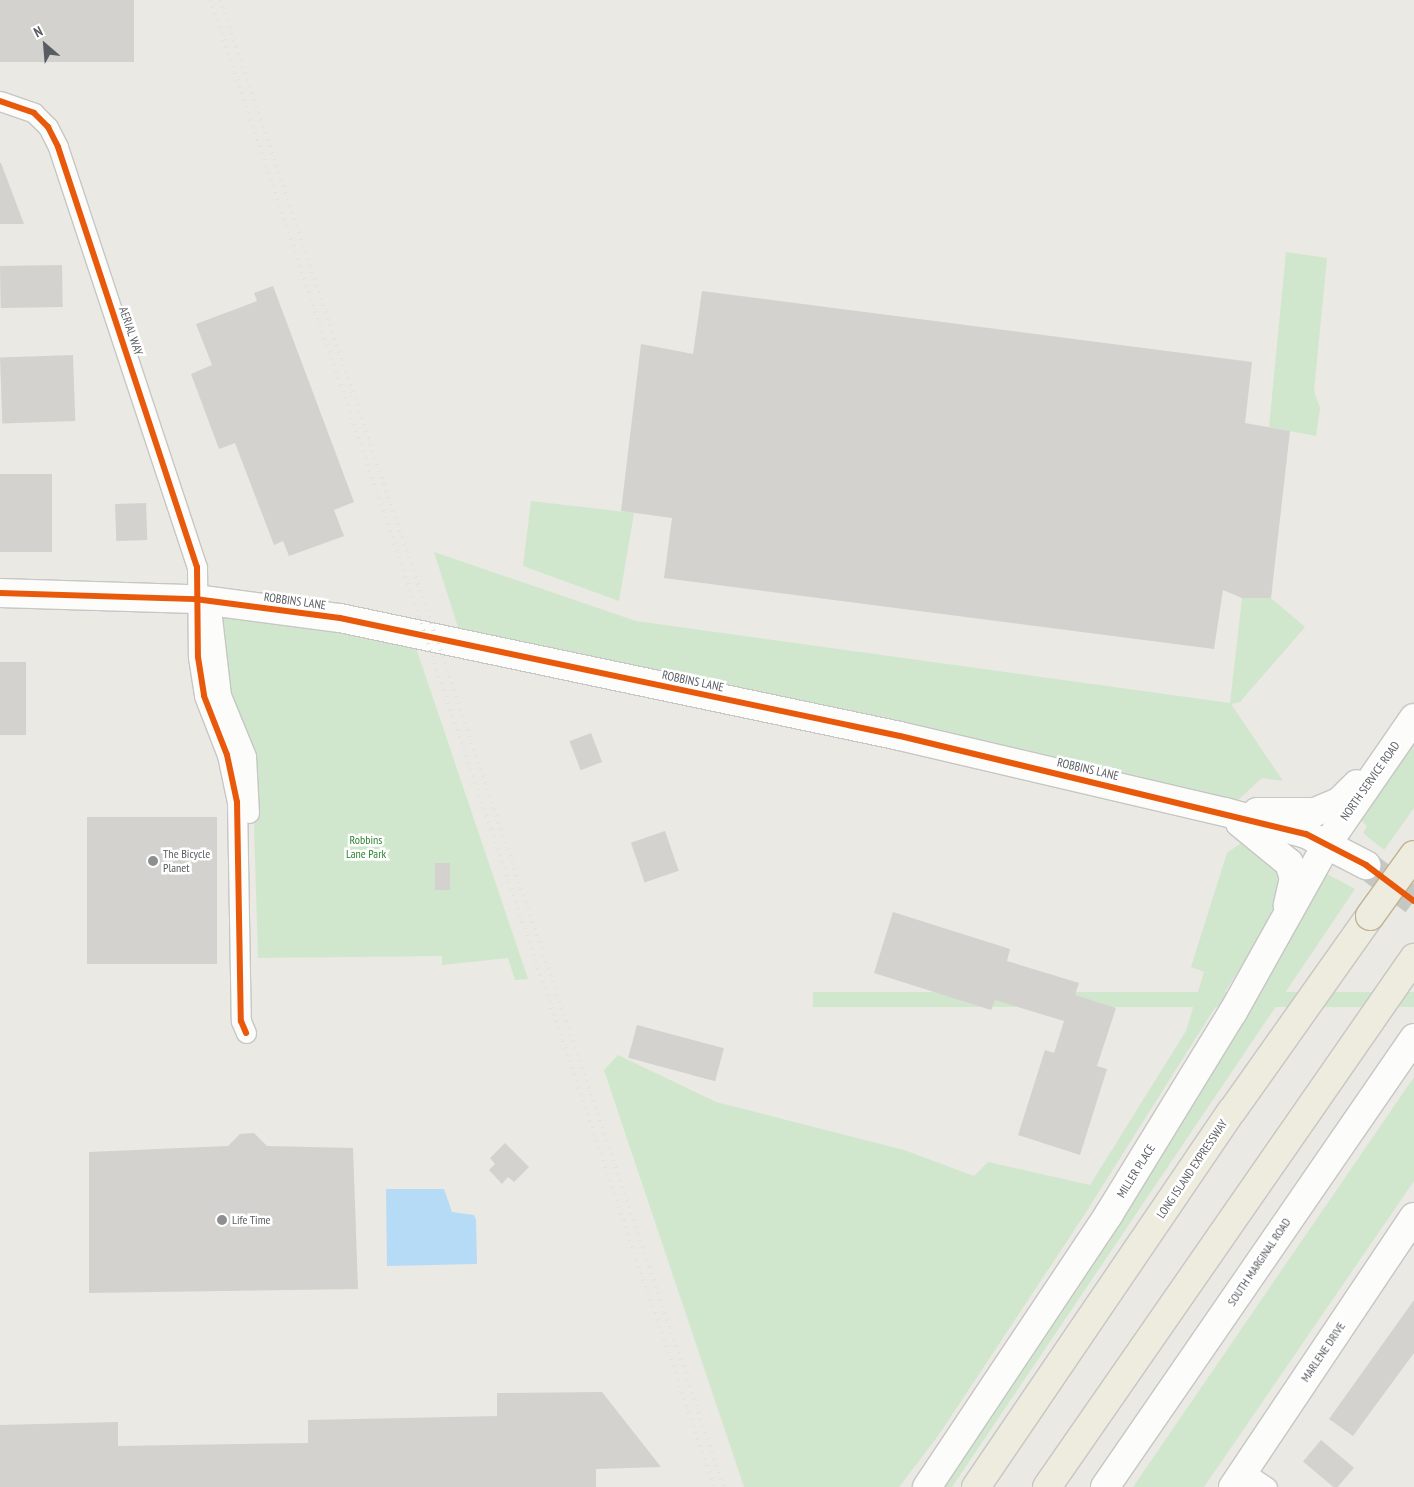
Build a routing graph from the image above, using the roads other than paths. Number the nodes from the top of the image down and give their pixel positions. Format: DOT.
graph roads {
  1 [pos="0,101"];
  2 [pos="0,593"];
  3 [pos="202,600"];
  4 [pos="1410,723"];
  5 [pos="1225,812"];
  6 [pos="1327,844"];
  7 [pos="1414,855"];
  8 [pos="1366,865"];
  9 [pos="1414,958"];
  10 [pos="1262,961"];
  11 [pos="1414,1038"];
  12 [pos="1414,1216"];
  13 [pos="1238,1479"];
  14 [pos="927,1487"];
  15 [pos="976,1487"];
  16 [pos="1047,1487"];
  17 [pos="1106,1487"];
  18 [pos="1267,1487"];
  1 -- 3 [label="street, AERIAL WAY"];
  2 -- 3 [label="street, ROBBINS LANE"];
  3 -- 3 [label="street"];
  3 -- 5 [label="street, ROBBINS LANE"];
  4 -- 5 [label="street"];
  4 -- 6 [label="street, NORTH SERVICE ROAD"];
  5 -- 6 [label="street, ROBBINS LANE"];
  5 -- 10 [label="street"];
  6 -- 8 [label="street, ROBBINS LANE"];
  6 -- 10 [label="street, MILLER PLACE"];
  7 -- 15 [label="highway, LONG ISLAND EXPRESSWAY, bridge"];
  9 -- 16 [label="highway"];
  10 -- 14 [label="street, MILLER PLACE"];
  11 -- 17 [label="street, SOUTH MARGINAL ROAD"];
  12 -- 13 [label="street, MARLENE DRIVE"];
  13 -- 18 [label="street"];
}
